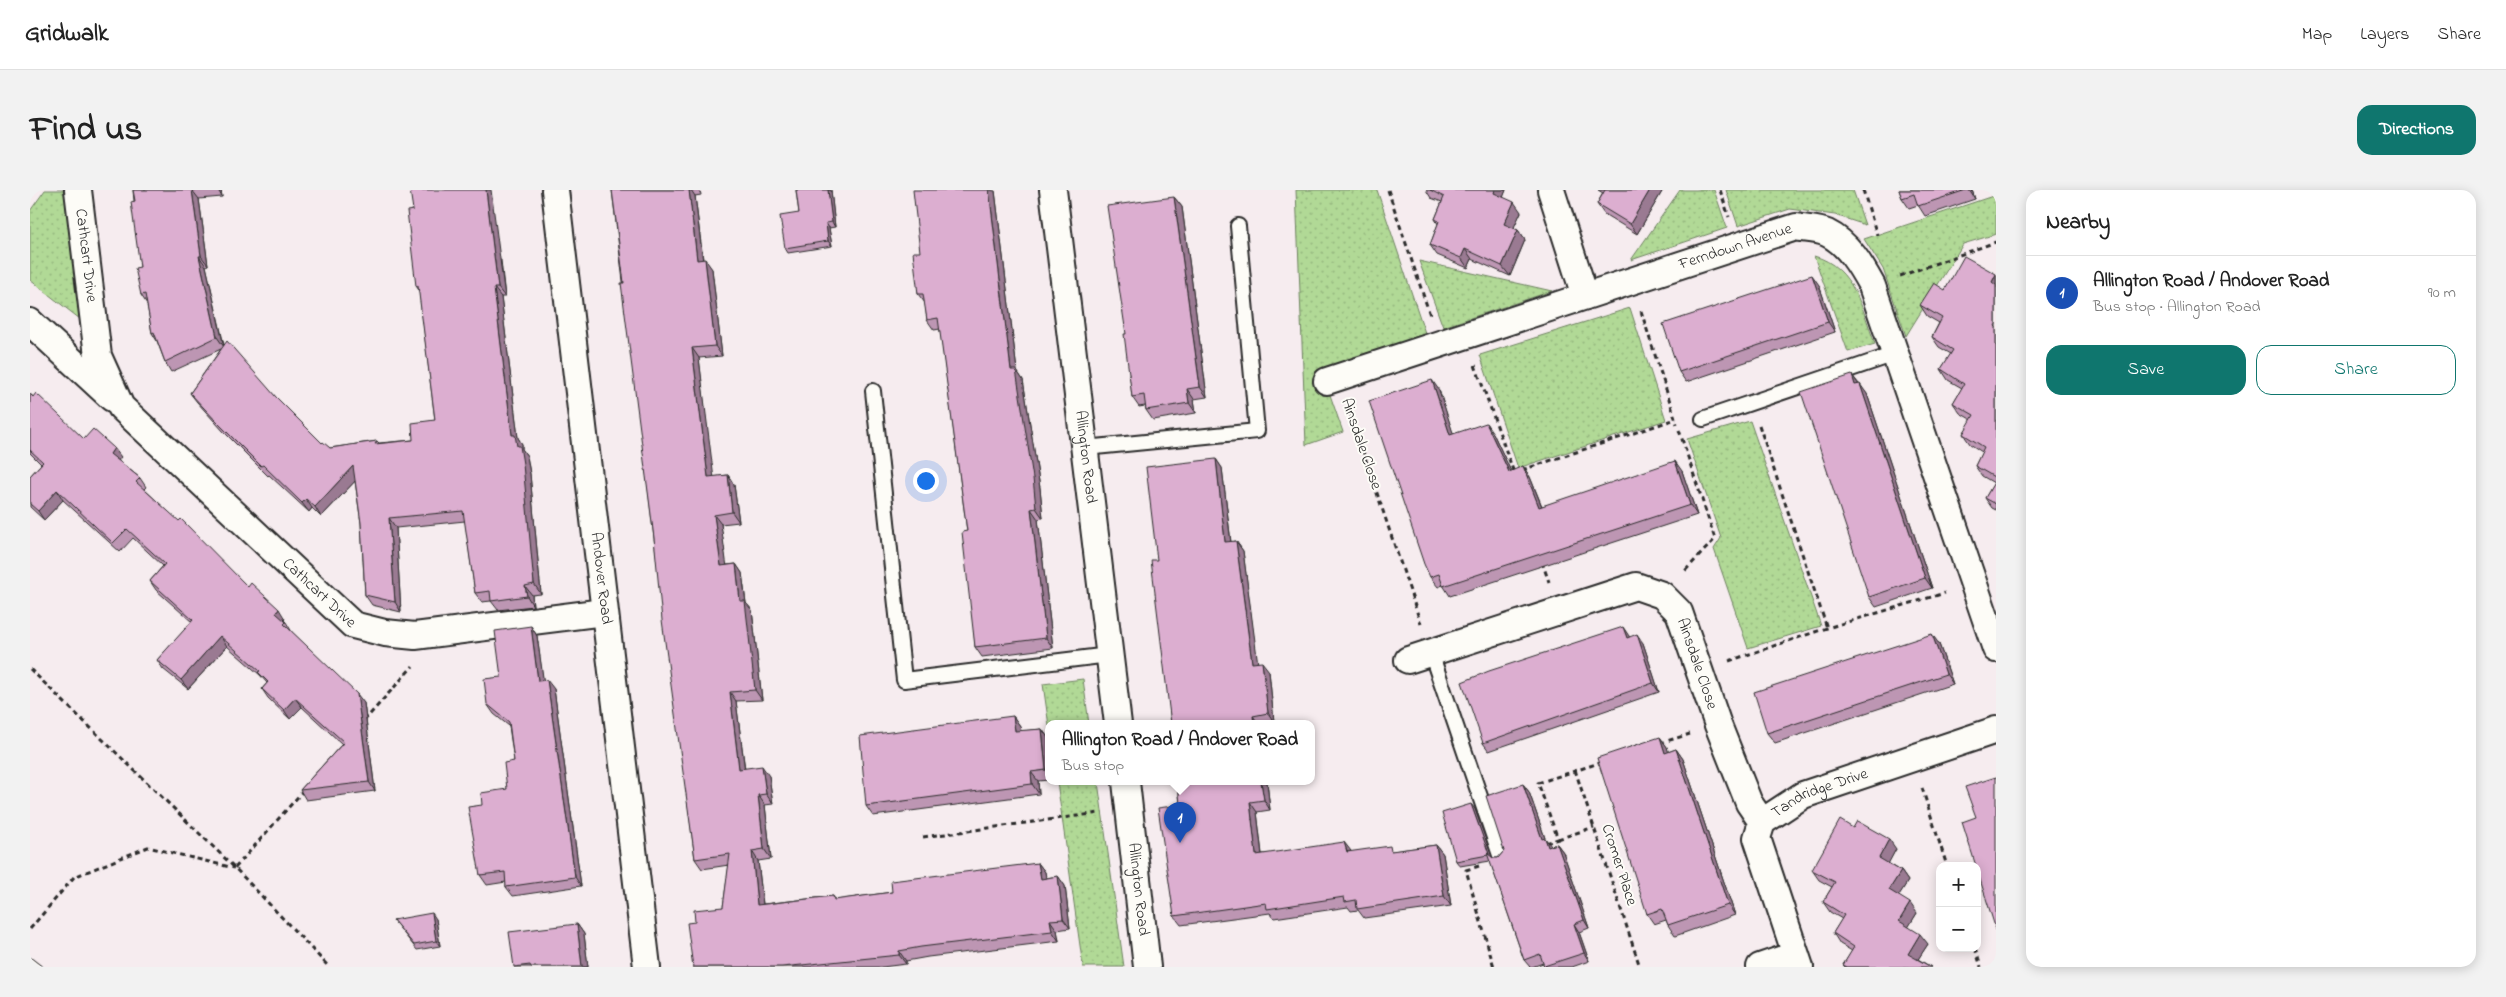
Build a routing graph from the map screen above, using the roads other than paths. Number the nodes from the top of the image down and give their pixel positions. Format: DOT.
graph roads {
  1 [pos="78,190"];
  2 [pos="554,190"];
  3 [pos="1053,190"];
  4 [pos="1551,190"];
  5 [pos="1238,226"];
  6 [pos="1585,296"];
  7 [pos="30,322"];
  8 [pos="1895,354"];
  9 [pos="1333,379"];
  10 [pos="873,391"];
  11 [pos="121,407"];
  12 [pos="1703,419"];
  13 [pos="1085,448"];
  14 [pos="604,612"];
  15 [pos="1996,649"];
  16 [pos="1109,655"];
  17 [pos="1420,657"];
  18 [pos="1117,720"];
  19 [pos="1996,730"];
  20 [pos="1126,785"];
  21 [pos="1762,822"];
  22 [pos="1501,858"];
  23 [pos="1798,961"];
  24 [pos="647,967"];
  25 [pos="1147,967"];
  26 [pos="1760,967"];
  1 -- 11 [label="street, Cathcart Drive"];
  2 -- 14 [label="street, Andover Road"];
  3 -- 13 [label="street, Allington Road"];
  4 -- 6 [label="street"];
  5 -- 13 [label="lane"];
  6 -- 8 [label="street, Ferndown Avenue"];
  6 -- 9 [label="street, Ferndown Avenue"];
  7 -- 11 [label="street, Cathcart Drive"];
  8 -- 12 [label="lane"];
  8 -- 15 [label="street, Ferndown Avenue"];
  10 -- 16 [label="lane"];
  11 -- 14 [label="street, Cathcart Drive"];
  13 -- 16 [label="street, Allington Road"];
  14 -- 24 [label="street, Andover Road"];
  16 -- 18 [label="street, Allington Road"];
  17 -- 21 [label="street, Ainsdale Close"];
  17 -- 22 [label="lane"];
  19 -- 21 [label="street, Tandridge Drive"];
  20 -- 25 [label="street, Allington Road"];
  21 -- 23 [label="street, Tandridge Drive"];
  23 -- 26 [label="street"];
}
